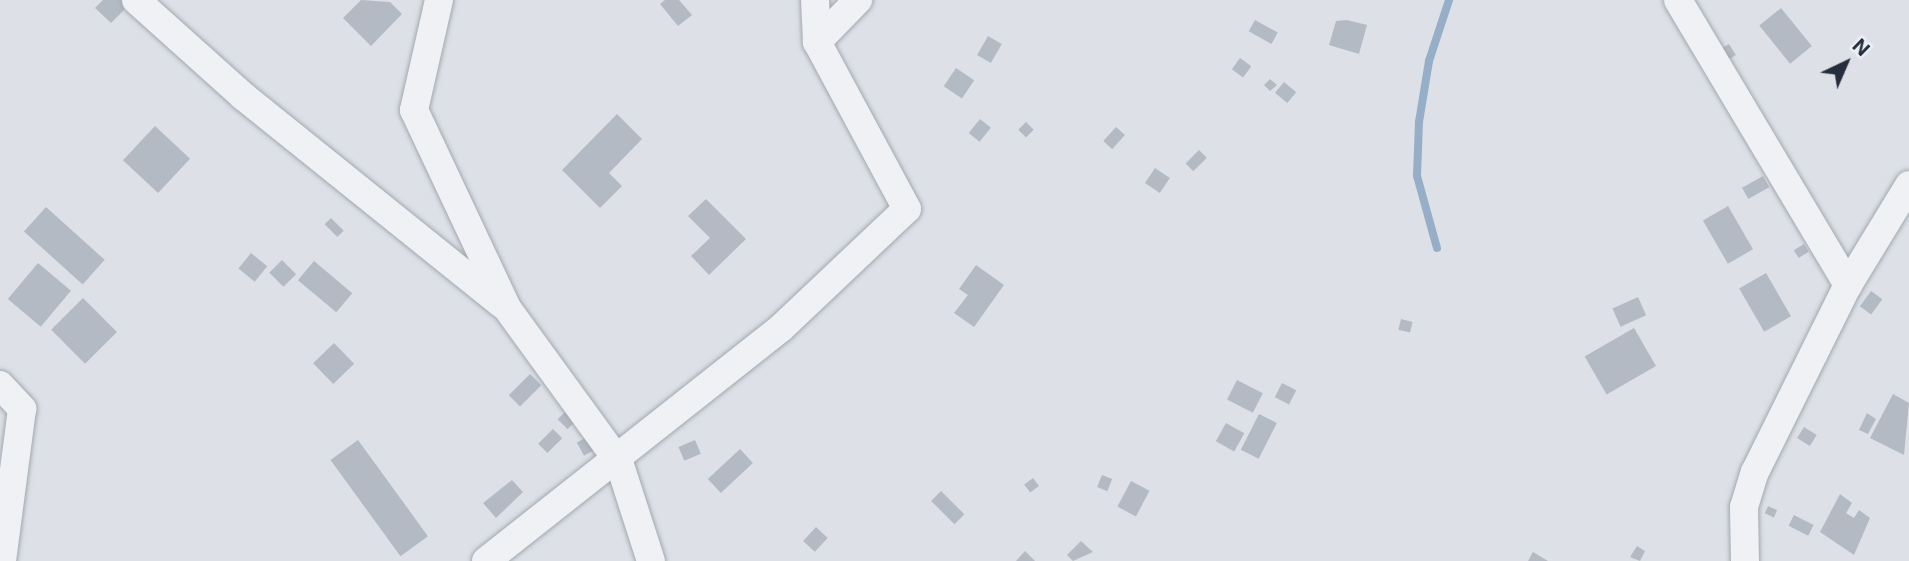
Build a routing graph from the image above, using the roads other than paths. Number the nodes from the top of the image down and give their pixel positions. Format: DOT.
graph roads {
  1 [pos="136,0"];
  2 [pos="439,0"];
  3 [pos="815,0"];
  4 [pos="858,0"];
  5 [pos="1678,0"];
  6 [pos="817,41"];
  7 [pos="1909,185"];
  8 [pos="1847,285"];
  9 [pos="507,308"];
  10 [pos="0,385"];
  11 [pos="619,462"];
  12 [pos="2,561"];
  13 [pos="486,561"];
  14 [pos="651,561"];
  15 [pos="1745,561"];
  1 -- 9 [label="street"];
  2 -- 9 [label="street"];
  3 -- 6 [label="street"];
  4 -- 6 [label="street"];
  5 -- 8 [label="street"];
  6 -- 11 [label="street"];
  7 -- 8 [label="street"];
  8 -- 15 [label="street"];
  9 -- 11 [label="street"];
  10 -- 12 [label="street"];
  11 -- 13 [label="street"];
  11 -- 14 [label="street"];
}
